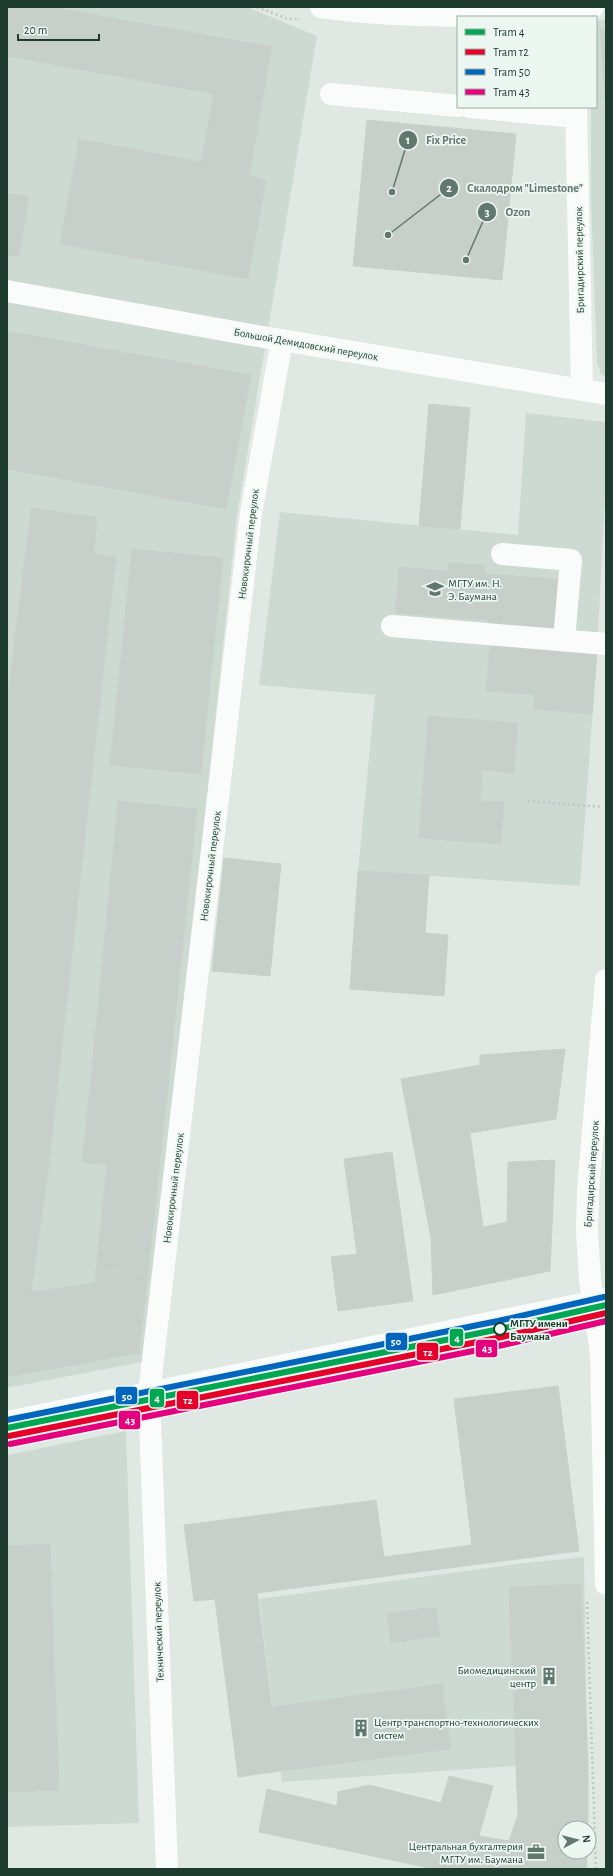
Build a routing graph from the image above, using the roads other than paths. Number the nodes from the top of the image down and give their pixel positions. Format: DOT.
graph roads {
  1 [pos="321,7"];
  2 [pos="479,11"];
  3 [pos="581,11"];
  4 [pos="331,94"];
  5 [pos="457,106"];
  6 [pos="491,108"];
  7 [pos="576,112"];
  8 [pos="7,291"];
  9 [pos="282,340"];
  10 [pos="582,390"];
  11 [pos="606,394"];
  12 [pos="502,554"];
  13 [pos="392,626"];
  14 [pos="564,640"];
  15 [pos="606,644"];
  16 [pos="606,980"];
  17 [pos="597,1188"];
  18 [pos="600,1300"];
  19 [pos="149,1394"];
  20 [pos="7,1422"];
  21 [pos="605,1524"];
  22 [pos="606,1584"];
  23 [pos="167,1869"];
  1 -- 2 [label="street"];
  2 -- 3 [label="street"];
  4 -- 5 [label="street"];
  6 -- 7 [label="street"];
  7 -- 10 [label="street, Бригадирский переулок"];
  8 -- 9 [label="street, Большой Демидовский переулок"];
  9 -- 10 [label="street, Большой Демидовский переулок"];
  9 -- 19 [label="street, Новокирочный переулок"];
  10 -- 11 [label="street, Большой Демидовский переулок"];
  12 -- 14 [label="street"];
  13 -- 14 [label="street"];
  14 -- 15 [label="street"];
  16 -- 17 [label="street, Бригадирский переулок"];
  17 -- 18 [label="street, Бригадирский переулок"];
  18 -- 19 [label="street"];
  18 -- 21 [label="street, Бригадирский переулок"];
  19 -- 20 [label="street"];
  19 -- 23 [label="street, Технический переулок"];
  21 -- 22 [label="street, Бригадирский переулок"];
}
